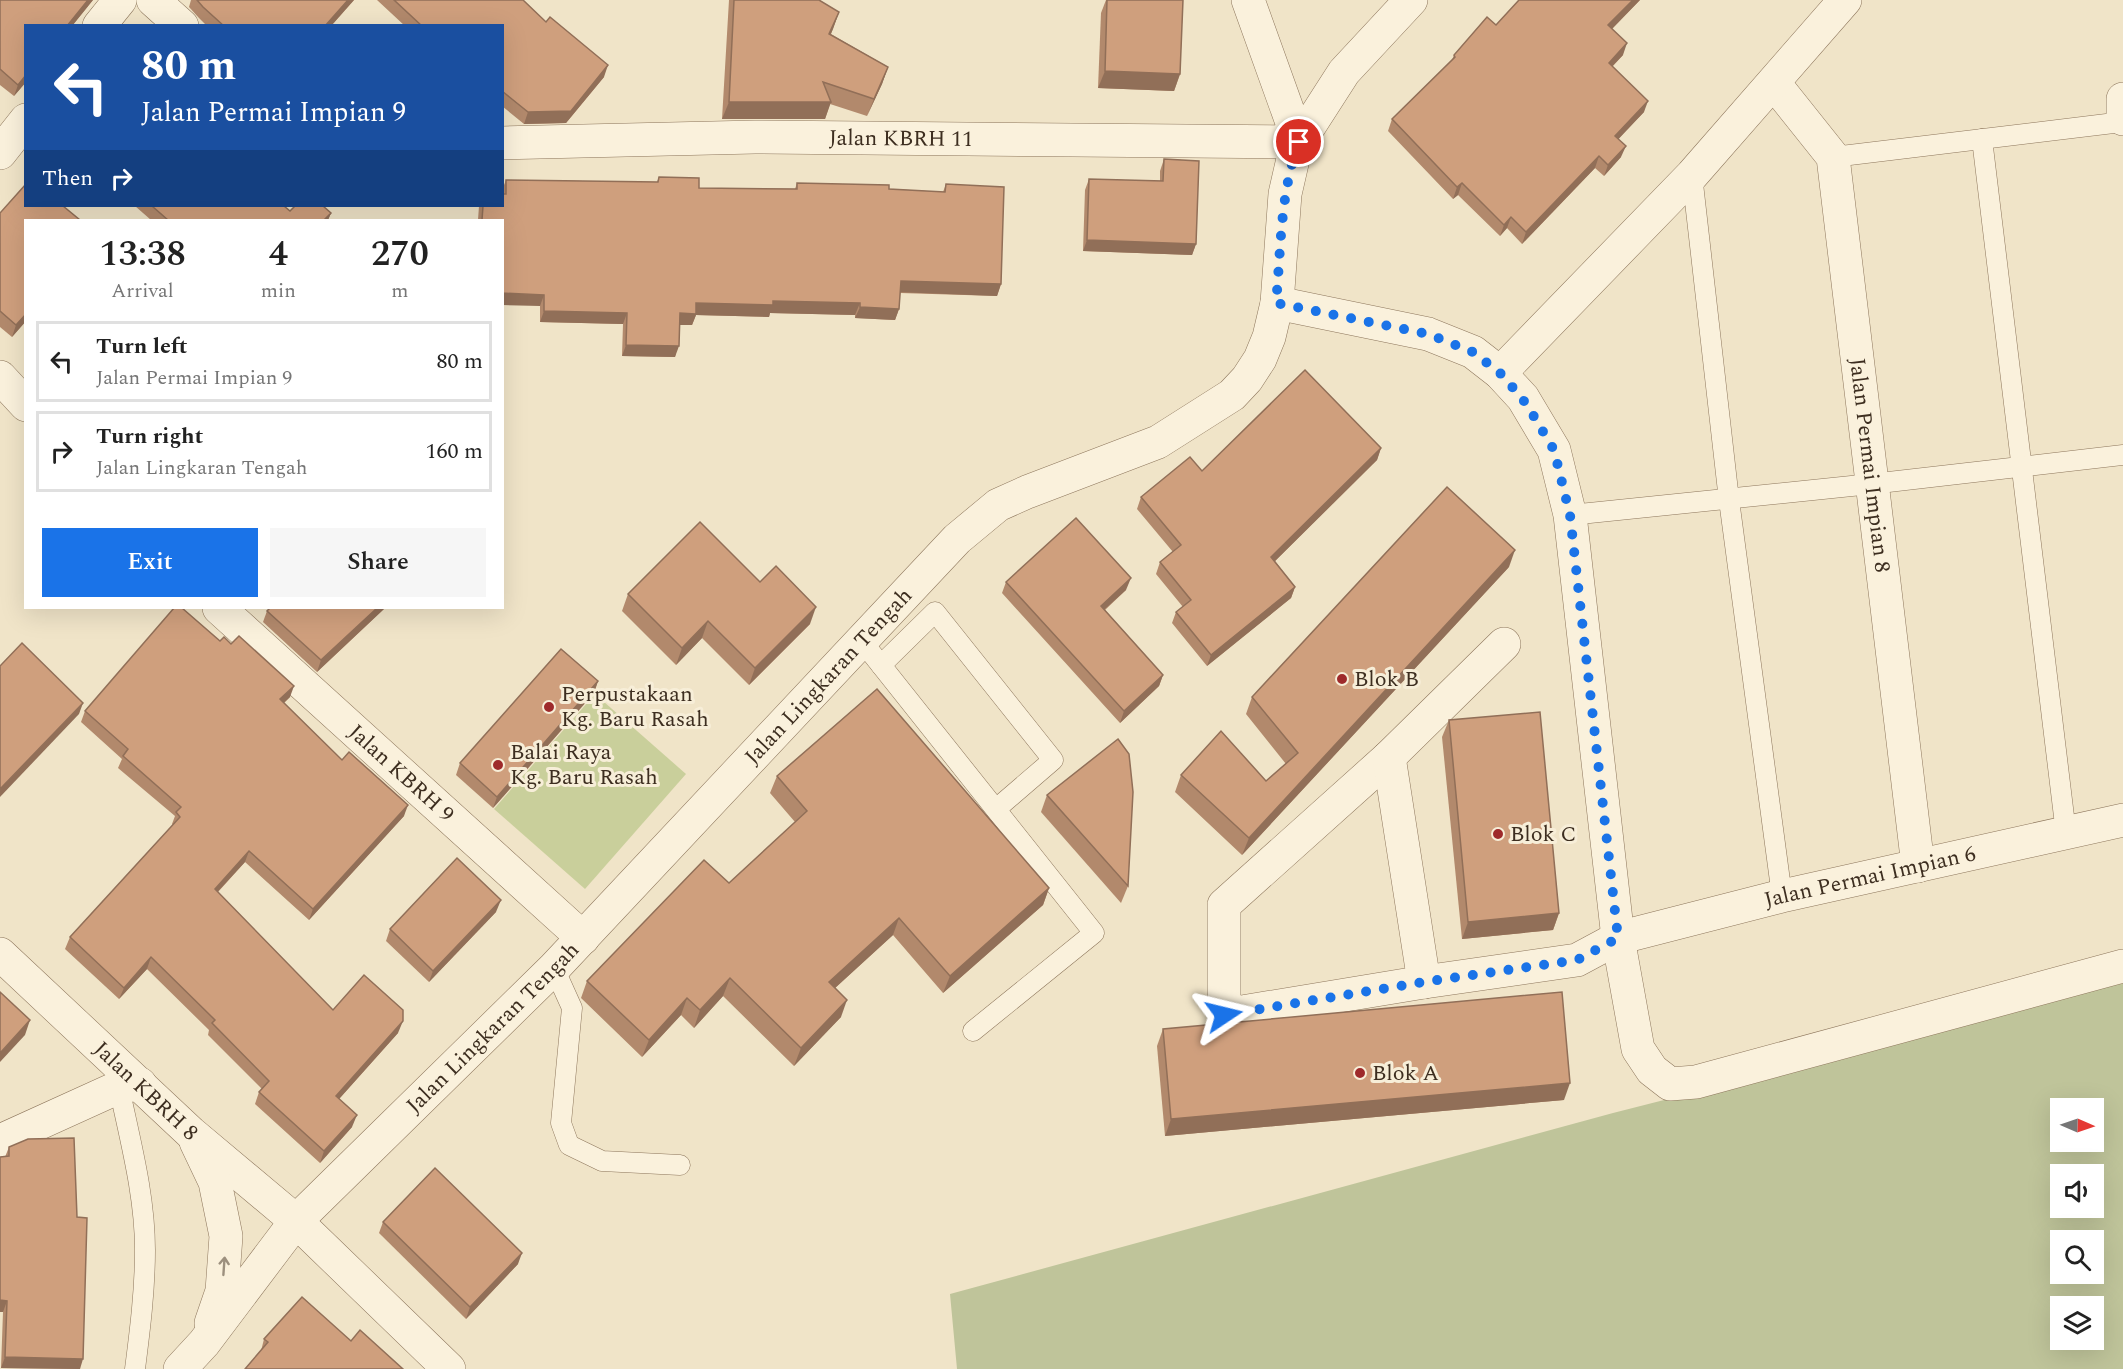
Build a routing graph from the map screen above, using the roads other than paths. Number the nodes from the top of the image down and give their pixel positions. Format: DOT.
graph roads {
  1 [pos="120,0"];
  2 [pos="153,0"];
  3 [pos="1248,0"];
  4 [pos="1411,0"];
  5 [pos="1845,0"];
  6 [pos="101,24"];
  7 [pos="180,24"];
  8 [pos="1774,83"];
  9 [pos="2123,99"];
  10 [pos="2123,121"];
  11 [pos="24,123"];
  12 [pos="1982,139"];
  13 [pos="1299,142"];
  14 [pos="504,143"];
  15 [pos="0,153"];
  16 [pos="1833,157"];
  17 [pos="1692,175"];
  18 [pos="1276,303"];
  19 [pos="1500,373"];
  20 [pos="0,377"];
  21 [pos="24,403"];
  22 [pos="2123,454"];
  23 [pos="2020,467"];
  24 [pos="1871,484"];
  25 [pos="1729,500"];
  26 [pos="1570,515"];
  27 [pos="220,609"];
  28 [pos="861,640"];
  29 [pos="1504,644"];
  30 [pos="881,665"];
  31 [pos="1389,757"];
  32 [pos="996,809"];
  33 [pos="2123,820"];
  34 [pos="2066,833"];
  35 [pos="1918,866"];
  36 [pos="1782,896"];
  37 [pos="583,938"];
  38 [pos="1618,938"];
  39 [pos="0,954"];
  40 [pos="2123,966"];
  41 [pos="554,968"];
  42 [pos="1424,982"];
  43 [pos="973,1031"];
  44 [pos="130,1085"];
  45 [pos="191,1133"];
  46 [pos="0,1141"];
  47 [pos="680,1165"];
  48 [pos="296,1221"];
  49 [pos="204,1343"];
  50 [pos="135,1369"];
  51 [pos="180,1369"];
  52 [pos="449,1369"];
  1 -- 6 [label="street"];
  2 -- 7 [label="street"];
  3 -- 13 [label="street"];
  4 -- 13 [label="street, Jalan Lingkaran Tengah"];
  5 -- 8 [label="street"];
  8 -- 16 [label="street"];
  8 -- 17 [label="street"];
  9 -- 10 [label="street"];
  10 -- 12 [label="lane"];
  11 -- 15 [label="street"];
  12 -- 16 [label="lane"];
  12 -- 23 [label="lane"];
  13 -- 14 [label="street, Jalan KBRH 11"];
  13 -- 18 [label="street, Jalan Lingkaran Tengah"];
  16 -- 24 [label="street, Jalan Permai Impian 8"];
  17 -- 19 [label="street"];
  17 -- 25 [label="lane"];
  18 -- 19 [label="street"];
  18 -- 28 [label="street, Jalan Lingkaran Tengah"];
  19 -- 26 [label="street"];
  20 -- 21 [label="street"];
  22 -- 23 [label="lane"];
  23 -- 24 [label="lane"];
  23 -- 34 [label="lane"];
  24 -- 25 [label="lane"];
  24 -- 35 [label="street, Jalan Permai Impian 8"];
  25 -- 26 [label="lane"];
  25 -- 36 [label="lane"];
  26 -- 38 [label="street"];
  27 -- 37 [label="street, Jalan KBRH 9"];
  28 -- 30 [label="lane"];
  28 -- 37 [label="street, Jalan Lingkaran Tengah"];
  29 -- 31 [label="street"];
  30 -- 32 [label="lane"];
  30 -- 32 [label="lane"];
  31 -- 42 [label="street"];
  31 -- 42 [label="street, Jalan Permai Impian 6"];
  32 -- 43 [label="lane"];
  33 -- 34 [label="street, Jalan Permai Impian 6"];
  34 -- 35 [label="street, Jalan Permai Impian 6"];
  35 -- 36 [label="street, Jalan Permai Impian 6"];
  36 -- 38 [label="street, Jalan Permai Impian 6"];
  37 -- 41 [label="street, Jalan Lingkaran Tengah"];
  38 -- 40 [label="street"];
  38 -- 42 [label="street, Jalan Permai Impian 6"];
  39 -- 44 [label="street, Jalan KBRH 8"];
  41 -- 47 [label="lane"];
  41 -- 48 [label="street, Jalan Lingkaran Tengah"];
  44 -- 45 [label="street, Jalan KBRH 8"];
  44 -- 46 [label="street"];
  44 -- 50 [label="lane"];
  45 -- 48 [label="street, Jalan KBRH 8"];
  49 -- 45 [label="street, one-way"];
  48 -- 49 [label="street, Jalan Lingkaran Tengah"];
  48 -- 52 [label="street, Jalan KBRH 8"];
  49 -- 51 [label="street, Jalan Lingkaran Tengah"];
}
